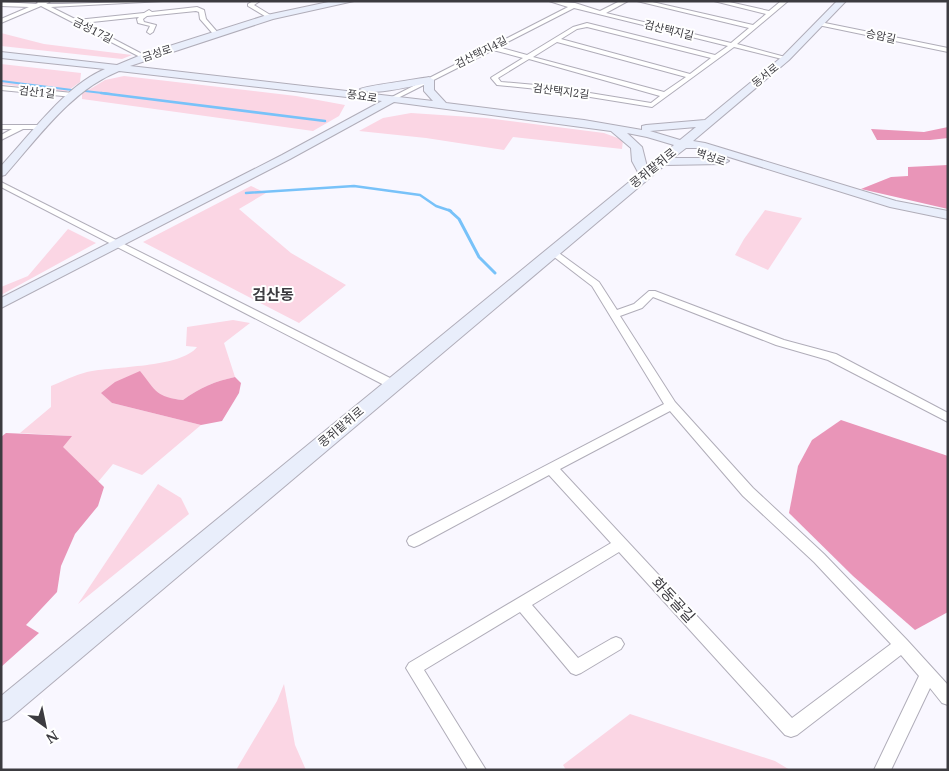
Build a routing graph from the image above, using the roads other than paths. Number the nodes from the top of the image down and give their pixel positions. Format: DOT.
graph roads {
  1 [pos="48,1"];
  2 [pos="257,1"];
  3 [pos="350,1"];
  4 [pos="552,1"];
  5 [pos="581,1"];
  6 [pos="625,1"];
  7 [pos="640,1"];
  8 [pos="717,1"];
  9 [pos="784,1"];
  10 [pos="842,1"];
  11 [pos="158,2"];
  12 [pos="1,4"];
  13 [pos="40,4"];
  14 [pos="573,6"];
  15 [pos="601,13"];
  16 [pos="770,13"];
  17 [pos="147,15"];
  18 [pos="270,17"];
  19 [pos="1,20"];
  20 [pos="77,22"];
  21 [pos="646,24"];
  22 [pos="820,24"];
  23 [pos="753,27"];
  24 [pos="150,32"];
  25 [pos="216,34"];
  26 [pos="632,36"];
  27 [pos="556,40"];
  28 [pos="732,45"];
  29 [pos="490,47"];
  30 [pos="946,49"];
  31 [pos="1,53"];
  32 [pos="144,57"];
  33 [pos="527,57"];
  34 [pos="716,57"];
  35 [pos="1,58"];
  36 [pos="786,58"];
  37 [pos="60,61"];
  38 [pos="118,67"];
  39 [pos="148,71"];
  40 [pos="691,76"];
  41 [pos="429,80"];
  42 [pos="89,82"];
  43 [pos="1,88"];
  44 [pos="322,90"];
  45 [pos="73,95"];
  46 [pos="666,95"];
  47 [pos="390,100"];
  48 [pos="444,106"];
  49 [pos="707,122"];
  50 [pos="24,126"];
  51 [pos="344,126"];
  52 [pos="1,127"];
  53 [pos="42,127"];
  54 [pos="614,128"];
  55 [pos="633,131"];
  56 [pos="1,138"];
  57 [pos="682,144"];
  58 [pos="725,157"];
  59 [pos="661,162"];
  60 [pos="1,174"];
  61 [pos="645,175"];
  62 [pos="1,184"];
  63 [pos="948,215"];
  64 [pos="948,224"];
  65 [pos="117,243"];
  66 [pos="552,251"];
  67 [pos="1,304"];
  68 [pos="614,315"];
  69 [pos="392,384"];
  70 [pos="671,405"];
  71 [pos="948,418"];
  72 [pos="552,468"];
  73 [pos="414,540"];
  74 [pos="621,544"];
  75 [pos="522,604"];
  76 [pos="616,644"];
  77 [pos="902,645"];
  78 [pos="928,675"];
  79 [pos="948,697"];
  80 [pos="1,711"];
  81 [pos="478,770"];
  82 [pos="882,770"];
  1 -- 13 [label="street"];
  2 -- 18 [label="street"];
  3 -- 18 [label="main road, 금성로"];
  4 -- 14 [label="street, 검산택지길"];
  5 -- 14 [label="street, 검산택지4길"];
  6 -- 15 [label="street"];
  7 -- 23 [label="street"];
  8 -- 16 [label="street"];
  9 -- 16 [label="street, 검산택지2길"];
  10 -- 22 [label="main road, 동서로"];
  11 -- 13 [label="street"];
  11 -- 17 [label="street"];
  12 -- 13 [label="street"];
  13 -- 19 [label="street"];
  13 -- 20 [label="street, 금성17길"];
  14 -- 15 [label="street, 검산택지길"];
  14 -- 29 [label="street, 검산택지4길"];
  15 -- 21 [label="street, 검산택지길"];
  16 -- 23 [label="street, 검산택지2길"];
  17 -- 20 [label="street"];
  17 -- 24 [label="street"];
  17 -- 25 [label="street"];
  18 -- 25 [label="main road, 금성로"];
  20 -- 32 [label="street, 금성17길"];
  21 -- 26 [label="street"];
  21 -- 28 [label="street, 검산택지길"];
  22 -- 30 [label="street, 승암길"];
  22 -- 36 [label="main road, 동서로"];
  23 -- 28 [label="street, 검산택지2길"];
  25 -- 32 [label="main road, 금성로"];
  26 -- 27 [label="street, 검산택지2길"];
  26 -- 34 [label="street, 검산택지2길"];
  27 -- 33 [label="street, 검산택지2길"];
  27 -- 40 [label="street"];
  28 -- 34 [label="street, 검산택지2길"];
  28 -- 36 [label="street, 검산택지길"];
  29 -- 33 [label="street"];
  29 -- 41 [label="street, 검산택지4길"];
  31 -- 37 [label="main road, 풍요로"];
  31 -- 37 [label="main road"];
  32 -- 38 [label="main road, 금성로"];
  33 -- 46 [label="street, 검산택지2길"];
  33 -- 46 [label="street, 검산택지2길"];
  34 -- 40 [label="street, 검산택지2길"];
  35 -- 37 [label="main road"];
  36 -- 49 [label="main road, 동서로"];
  37 -- 38 [label="main road, 풍요로"];
  37 -- 42 [label="main road"];
  38 -- 39 [label="main road, 풍요로"];
  38 -- 42 [label="main road, 금성로"];
  39 -- 42 [label="main road"];
  39 -- 44 [label="main road, 풍요로"];
  40 -- 46 [label="street, 검산택지2길"];
  41 -- 44 [label="main road"];
  41 -- 47 [label="street, 검산택지4길"];
  41 -- 48 [label="main road"];
  42 -- 45 [label="main road, 금성로"];
  43 -- 45 [label="street, 검산1길"];
  44 -- 47 [label="main road, 풍요로"];
  44 -- 51 [label="main road"];
  45 -- 53 [label="main road, 금성로"];
  47 -- 48 [label="main road, 풍요로"];
  47 -- 51 [label="main road"];
  48 -- 51 [label="main road"];
  48 -- 54 [label="main road, 풍요로"];
  49 -- 55 [label="main road"];
  49 -- 57 [label="main road, 동서로"];
  49 -- 58 [label="main road"];
  50 -- 52 [label="street"];
  50 -- 53 [label="street"];
  50 -- 56 [label="street"];
  51 -- 65 [label="main road"];
  53 -- 60 [label="main road, 금성로"];
  54 -- 55 [label="main road, 풍요로"];
  54 -- 61 [label="main road"];
  55 -- 57 [label="main road, 풍요로"];
  57 -- 58 [label="main road, 벽성로"];
  57 -- 59 [label="main road, 콩쥐팥쥐로"];
  58 -- 59 [label="main road"];
  58 -- 63 [label="main road, 벽성로"];
  58 -- 64 [label="main road, 벽성로"];
  59 -- 61 [label="main road, 콩쥐팥쥐로"];
  61 -- 66 [label="main road, 콩쥐팥쥐로"];
  62 -- 65 [label="street"];
  65 -- 67 [label="main road"];
  65 -- 69 [label="street"];
  66 -- 68 [label="street"];
  66 -- 69 [label="main road, 콩쥐팥쥐로"];
  68 -- 70 [label="street"];
  68 -- 71 [label="street"];
  69 -- 80 [label="main road, 콩쥐팥쥐로"];
  70 -- 72 [label="street"];
  70 -- 77 [label="street"];
  72 -- 73 [label="street"];
  72 -- 74 [label="street, 화동골길"];
  74 -- 75 [label="street"];
  74 -- 77 [label="street, 화동골길"];
  75 -- 76 [label="street"];
  75 -- 81 [label="street"];
  77 -- 78 [label="street"];
  78 -- 79 [label="street"];
  78 -- 82 [label="street"];
}
